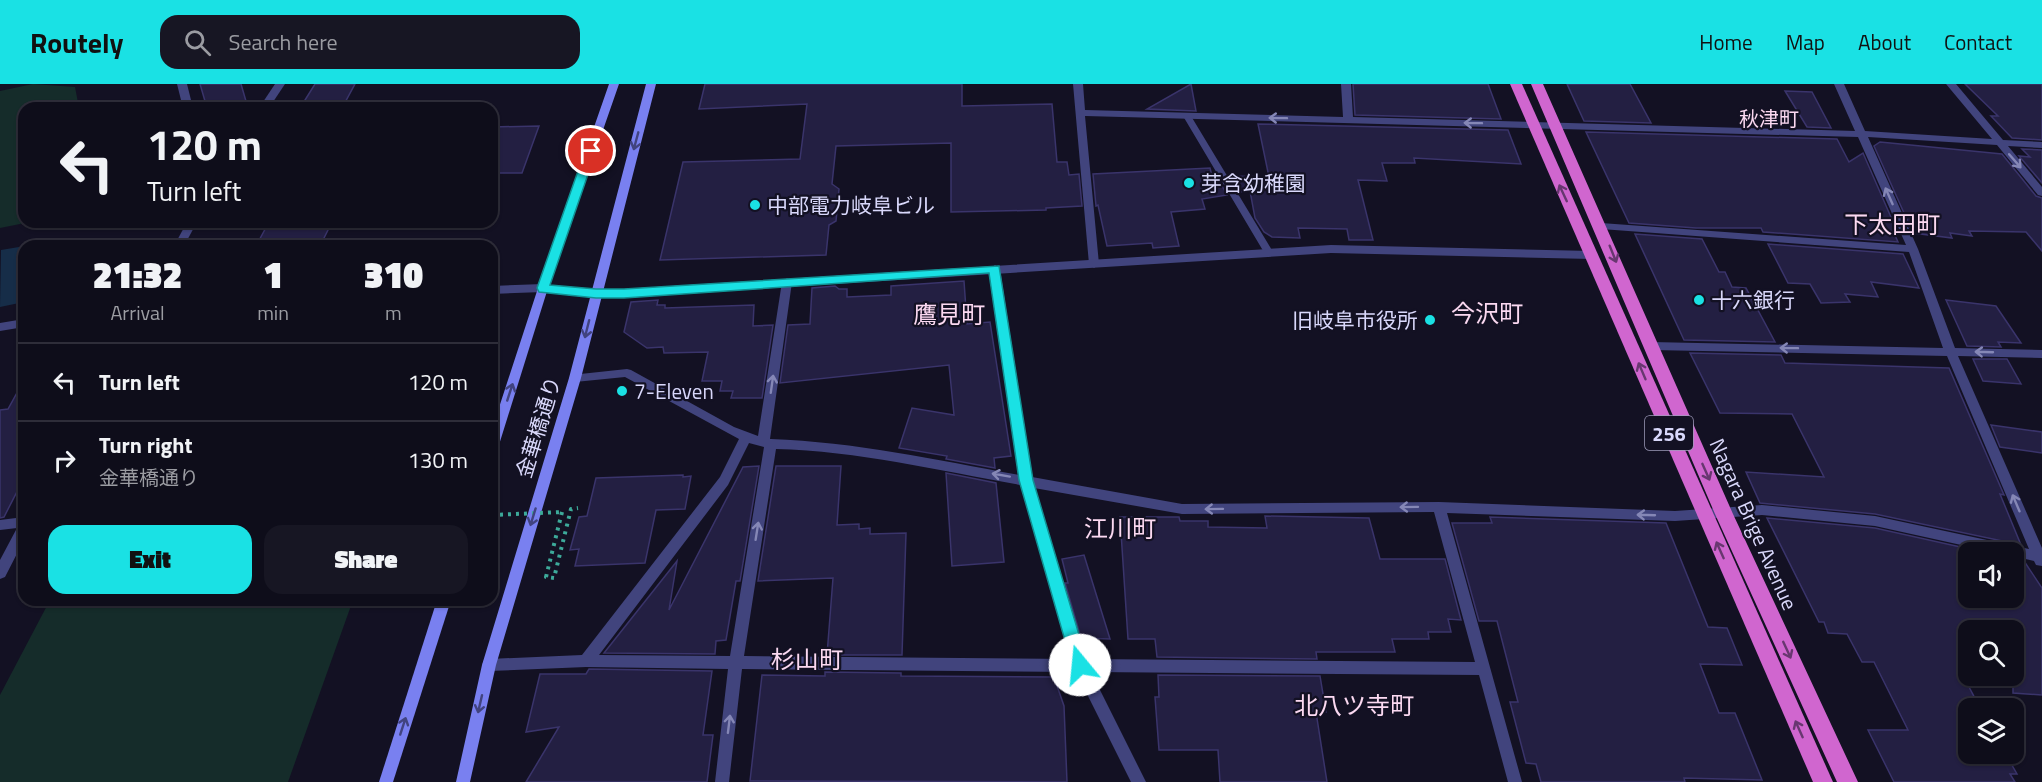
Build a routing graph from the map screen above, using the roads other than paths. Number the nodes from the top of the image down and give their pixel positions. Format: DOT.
graph roads {
  1 [pos="182,84"];
  2 [pos="280,84"];
  3 [pos="614,84"];
  4 [pos="651,84"];
  5 [pos="1078,84"];
  6 [pos="1346,84"];
  7 [pos="1516,84"];
  8 [pos="1537,84"];
  9 [pos="1839,84"];
  10 [pos="1951,84"];
  11 [pos="186,102"];
  12 [pos="268,102"];
  13 [pos="1081,113"];
  14 [pos="1187,116"];
  15 [pos="1348,120"];
  16 [pos="1532,124"];
  17 [pos="1555,124"];
  18 [pos="1861,134"];
  19 [pos="2000,144"];
  20 [pos="2042,145"];
  21 [pos="2042,193"];
  22 [pos="1601,226"];
  23 [pos="1913,249"];
  24 [pos="1268,252"];
  25 [pos="1592,255"];
  26 [pos="1094,264"];
  27 [pos="995,269"];
  28 [pos="787,282"];
  29 [pos="543,288"];
  30 [pos="498,290"];
  31 [pos="596,294"];
  32 [pos="18,324"];
  33 [pos="0,327"];
  34 [pos="1651,346"];
  35 [pos="1950,351"];
  36 [pos="2042,354"];
  37 [pos="575,378"];
  38 [pos="498,429"];
  39 [pos="746,437"];
  40 [pos="767,443"];
  41 [pos="1026,480"];
  42 [pos="1439,507"];
  43 [pos="1724,514"];
  44 [pos="1704,515"];
  45 [pos="18,523"];
  46 [pos="0,525"];
  47 [pos="18,539"];
  48 [pos="2041,559"];
  49 [pos="0,573"];
  50 [pos="442,606"];
  51 [pos="586,661"];
  52 [pos="736,662"];
  53 [pos="489,665"];
  54 [pos="1080,665"];
  55 [pos="1484,669"];
  56 [pos="386,782"];
  57 [pos="463,782"];
  58 [pos="722,782"];
  59 [pos="1139,782"];
  60 [pos="1515,782"];
  61 [pos="1823,782"];
  62 [pos="1848,782"];
  1 -- 11 [label="street"];
  2 -- 12 [label="street"];
  3 -- 29 [label="main road, 金華橋通り"];
  4 -- 31 [label="main road, 金華橋通り, one-way"];
  5 -- 13 [label="street"];
  6 -- 15 [label="street"];
  7 -- 16 [label="highway, Nagara Brige Avenue / 256"];
  8 -- 17 [label="highway, Nagara Brige Avenue / 256"];
  9 -- 18 [label="street"];
  10 -- 19 [label="street"];
  13 -- 14 [label="street"];
  13 -- 26 [label="street"];
  15 -- 14 [label="street, one-way"];
  14 -- 24 [label="lane"];
  16 -- 15 [label="street, one-way"];
  16 -- 17 [label="street"];
  25 -- 16 [label="highway, Nagara Brige Avenue / 256, one-way"];
  17 -- 18 [label="street"];
  17 -- 22 [label="highway, Nagara Brige Avenue / 256"];
  18 -- 19 [label="street"];
  23 -- 18 [label="street, one-way"];
  19 -- 20 [label="street"];
  19 -- 21 [label="street, one-way"];
  22 -- 23 [label="street"];
  22 -- 34 [label="highway, Nagara Brige Avenue / 256, one-way"];
  23 -- 35 [label="street"];
  24 -- 25 [label="street"];
  24 -- 26 [label="street"];
  44 -- 25 [label="highway, Nagara Brige Avenue / 256, one-way"];
  26 -- 27 [label="street"];
  27 -- 28 [label="street"];
  27 -- 41 [label="street"];
  28 -- 31 [label="street"];
  40 -- 28 [label="street, one-way"];
  29 -- 30 [label="street"];
  29 -- 31 [label="street"];
  38 -- 29 [label="main road, 金華橋通り, one-way"];
  31 -- 37 [label="main road, 金華橋通り, one-way"];
  32 -- 33 [label="street"];
  35 -- 34 [label="street, one-way"];
  34 -- 43 [label="highway, Nagara Brige Avenue / 256, one-way"];
  36 -- 35 [label="street, one-way"];
  48 -- 35 [label="street, one-way"];
  37 -- 39 [label="street"];
  37 -- 53 [label="main road, 金華橋通り, one-way"];
  39 -- 40 [label="street"];
  39 -- 51 [label="street"];
  41 -- 40 [label="street, one-way"];
  52 -- 40 [label="street, one-way"];
  42 -- 41 [label="street, one-way"];
  41 -- 54 [label="street"];
  44 -- 42 [label="street, one-way"];
  42 -- 55 [label="street"];
  43 -- 44 [label="street"];
  43 -- 48 [label="street"];
  43 -- 62 [label="highway, Nagara Brige Avenue / 256, one-way"];
  61 -- 44 [label="highway, Nagara Brige Avenue / 256, one-way"];
  45 -- 46 [label="street"];
  47 -- 49 [label="street"];
  56 -- 50 [label="main road, one-way"];
  51 -- 52 [label="street"];
  51 -- 53 [label="street"];
  52 -- 54 [label="street"];
  58 -- 52 [label="street, one-way"];
  53 -- 57 [label="main road, 金華橋通り, one-way"];
  54 -- 55 [label="street"];
  54 -- 59 [label="street"];
  55 -- 60 [label="street"];
}
